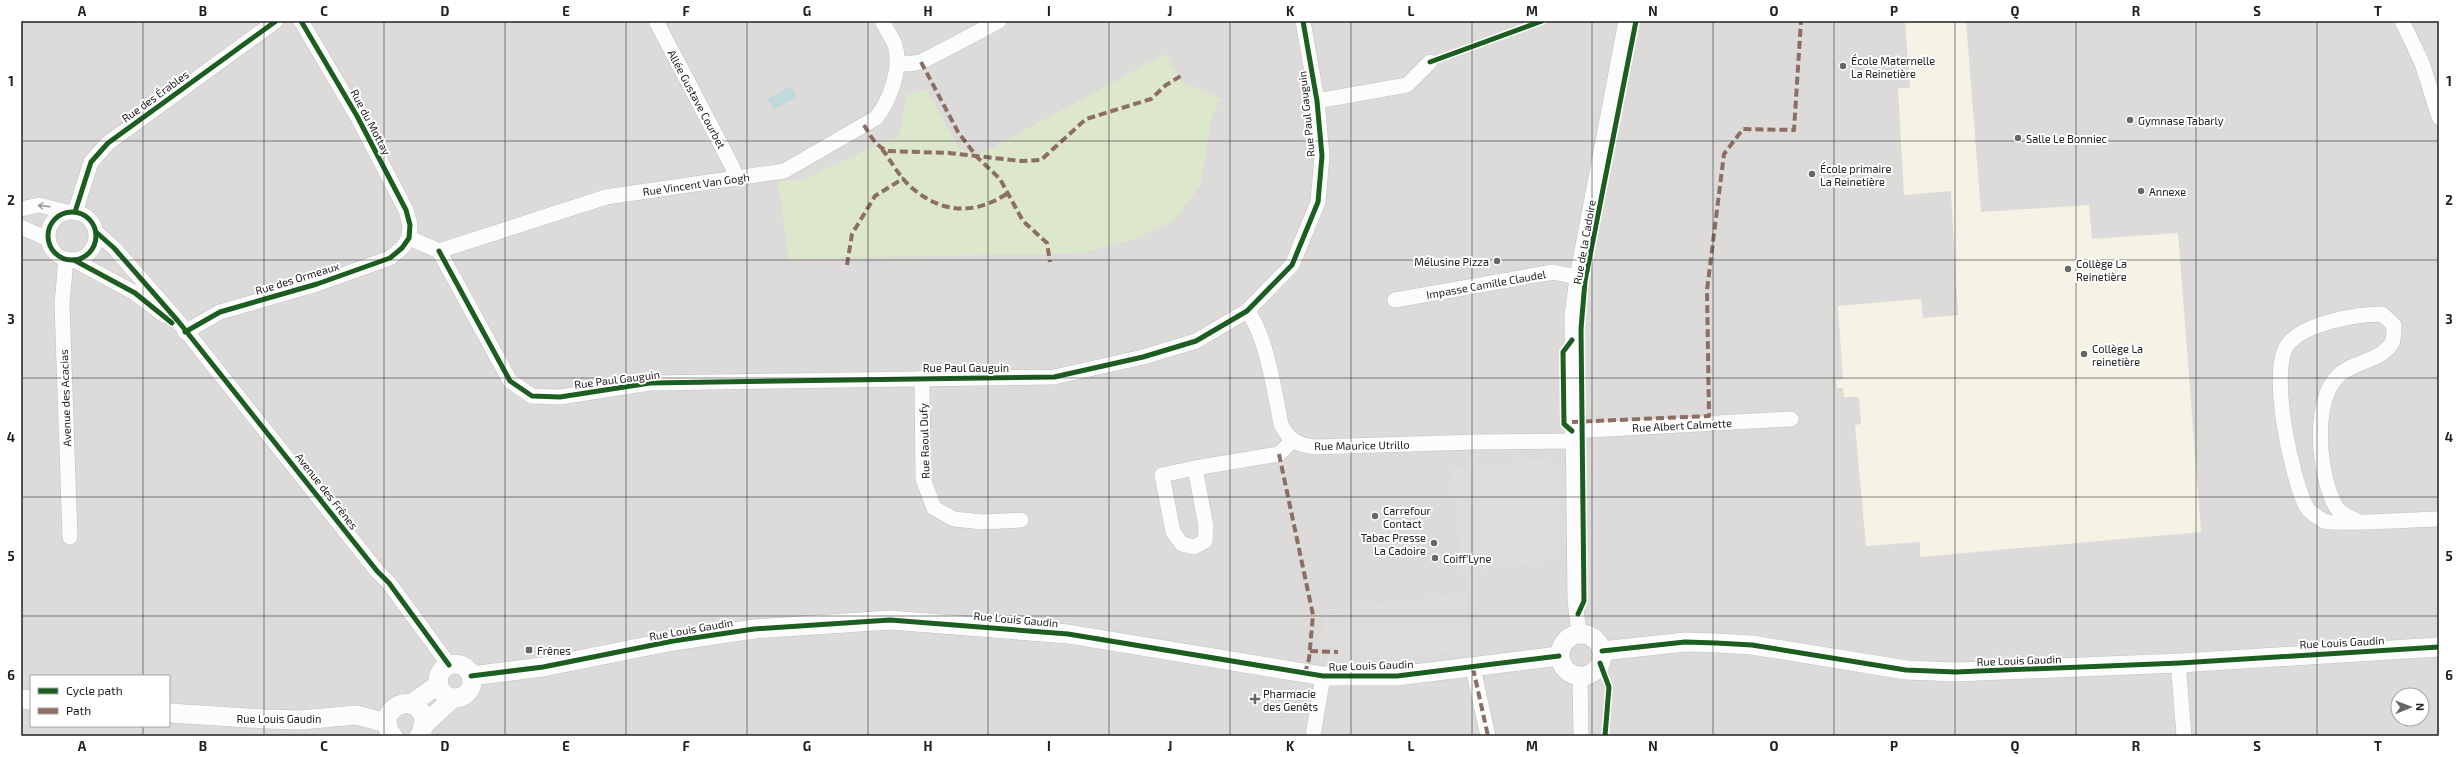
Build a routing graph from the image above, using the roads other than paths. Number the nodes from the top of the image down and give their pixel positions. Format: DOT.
graph roads {
  1 [pos="276,21"];
  2 [pos="301,21"];
  3 [pos="656,21"];
  4 [pos="882,21"];
  5 [pos="999,21"];
  6 [pos="1303,21"];
  7 [pos="1626,21"];
  8 [pos="2402,21"];
  9 [pos="897,62"];
  10 [pos="1430,62"];
  11 [pos="1317,100"];
  12 [pos="2439,117"];
  13 [pos="736,178"];
  14 [pos="21,209"];
  15 [pos="71,212"];
  16 [pos="21,227"];
  17 [pos="96,232"];
  18 [pos="409,238"];
  19 [pos="48,239"];
  20 [pos="439,251"];
  21 [pos="70,260"];
  22 [pos="1577,277"];
  23 [pos="1395,300"];
  24 [pos="1247,311"];
  25 [pos="185,332"];
  26 [pos="922,378"];
  27 [pos="1791,420"];
  28 [pos="1573,436"];
  29 [pos="1293,440"];
  30 [pos="1195,468"];
  31 [pos="2439,519"];
  32 [pos="1021,520"];
  33 [pos="2358,522"];
  34 [pos="70,537"];
  35 [pos="1579,633"];
  36 [pos="2439,647"];
  37 [pos="1602,651"];
  38 [pos="1559,656"];
  39 [pos="2180,663"];
  40 [pos="449,666"];
  41 [pos="1473,668"];
  42 [pos="471,676"];
  43 [pos="1323,676"];
  44 [pos="1580,676"];
  45 [pos="439,684"];
  46 [pos="453,698"];
  47 [pos="411,704"];
  48 [pos="170,713"];
  49 [pos="390,730"];
  50 [pos="422,730"];
  51 [pos="1314,736"];
  52 [pos="1488,736"];
  53 [pos="1581,736"];
  54 [pos="2184,736"];
  1 -- 15 [label="street, Rue des Érables"];
  2 -- 18 [label="street, Rue du Mottay"];
  3 -- 13 [label="street, Allée Gustave Courbet"];
  4 -- 9 [label="street, Rue Vincent Van Gogh"];
  5 -- 9 [label="street"];
  6 -- 11 [label="street, Rue Paul Gauguin"];
  7 -- 22 [label="street, Rue de la Cadoire"];
  8 -- 12 [label="street"];
  9 -- 13 [label="street, Rue Vincent Van Gogh"];
  10 -- 11 [label="street"];
  11 -- 24 [label="street, Rue Paul Gauguin"];
  13 -- 20 [label="street, Rue Vincent Van Gogh"];
  15 -- 14 [label="street, one-way"];
  15 -- 17 [label="street"];
  15 -- 19 [label="street"];
  16 -- 19 [label="street"];
  17 -- 21 [label="street"];
  17 -- 25 [label="street, Avenue des Frênes"];
  18 -- 20 [label="street"];
  18 -- 25 [label="street, Rue des Ormeaux"];
  19 -- 21 [label="street"];
  20 -- 26 [label="street, Rue Paul Gauguin"];
  21 -- 25 [label="street, Avenue des Frênes"];
  21 -- 34 [label="street, Avenue des Acacias"];
  22 -- 23 [label="street, Impasse Camille Claudel"];
  22 -- 28 [label="street, Rue de la Cadoire"];
  24 -- 26 [label="street, Rue Paul Gauguin"];
  24 -- 29 [label="street"];
  25 -- 40 [label="street, Avenue des Frênes"];
  26 -- 32 [label="street, Rue Raoul Dufy"];
  27 -- 28 [label="street, Rue Albert Calmette"];
  28 -- 29 [label="street, Rue Maurice Utrillo"];
  28 -- 35 [label="street, Rue de la Cadoire"];
  29 -- 30 [label="street"];
  30 -- 30 [label="street"];
  31 -- 33 [label="street"];
  33 -- 33 [label="street"];
  35 -- 37 [label="street"];
  35 -- 38 [label="street"];
  36 -- 39 [label="street, Rue Louis Gaudin"];
  37 -- 39 [label="street, Rue Louis Gaudin"];
  37 -- 44 [label="street"];
  38 -- 41 [label="street, Rue Louis Gaudin"];
  38 -- 44 [label="street"];
  39 -- 54 [label="street"];
  40 -- 42 [label="street"];
  40 -- 45 [label="street"];
  41 -- 43 [label="street, Rue Louis Gaudin"];
  41 -- 52 [label="street"];
  42 -- 43 [label="street, Rue Louis Gaudin"];
  42 -- 46 [label="street"];
  43 -- 51 [label="street"];
  44 -- 53 [label="street"];
  45 -- 46 [label="street"];
  45 -- 47 [label="street"];
  46 -- 50 [label="street"];
  47 -- 49 [label="street"];
  47 -- 50 [label="street"];
  48 -- 49 [label="street, Rue Louis Gaudin"];
}
